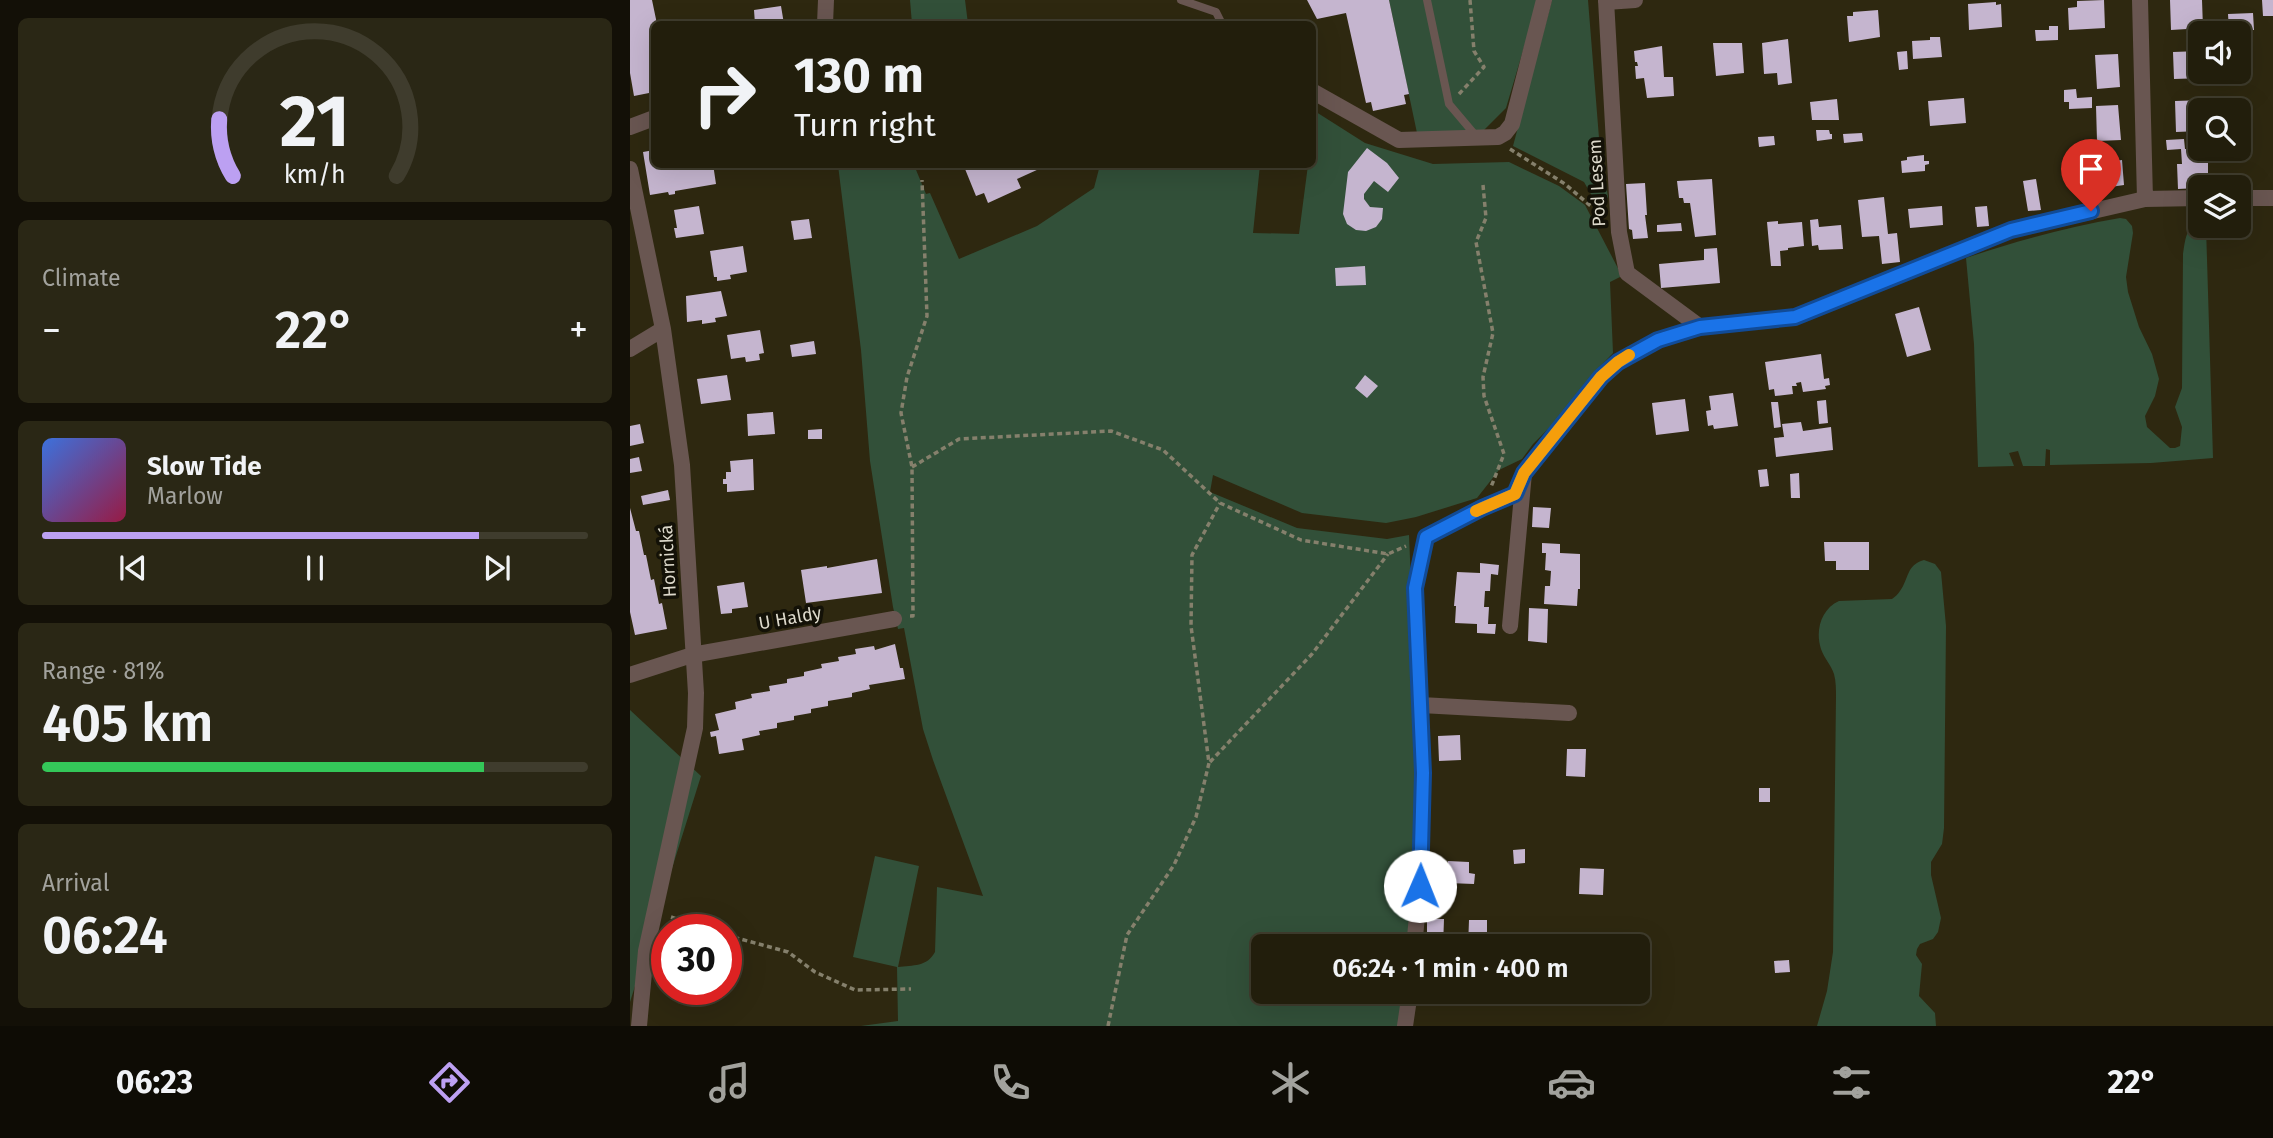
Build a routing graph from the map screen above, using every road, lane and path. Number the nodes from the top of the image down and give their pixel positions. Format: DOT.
graph roads {
  1 [pos="826,0"];
  2 [pos="1181,0"];
  3 [pos="1427,0"];
  4 [pos="1470,0"];
  5 [pos="1544,0"];
  6 [pos="1635,0"];
  7 [pos="2140,0"];
  8 [pos="1606,1"];
  9 [pos="825,21"];
  10 [pos="1220,21"];
  11 [pos="1316,93"];
  12 [pos="1449,104"];
  13 [pos="651,119"];
  14 [pos="630,127"];
  15 [pos="1497,137"];
  16 [pos="1478,139"];
  17 [pos="630,169"];
  18 [pos="922,180"];
  19 [pos="1483,185"];
  20 [pos="2188,198"];
  21 [pos="2251,198"];
  22 [pos="2273,198"];
  23 [pos="2145,199"];
  24 [pos="1619,233"];
  25 [pos="1700,327"];
  26 [pos="663,329"];
  27 [pos="630,349"];
  28 [pos="912,467"];
  29 [pos="1524,473"];
  30 [pos="1220,503"];
  31 [pos="1482,508"];
  32 [pos="1426,537"];
  33 [pos="1388,554"];
  34 [pos="894,619"];
  35 [pos="1510,626"];
  36 [pos="692,655"];
  37 [pos="630,675"];
  38 [pos="1421,705"];
  39 [pos="1569,713"];
  40 [pos="1209,763"];
  41 [pos="656,911"];
  42 [pos="664,914"];
  43 [pos="1415,934"];
  44 [pos="742,939"];
  45 [pos="911,989"];
  46 [pos="1408,1004"];
  47 [pos="639,1026"];
  48 [pos="1108,1026"];
  49 [pos="1405,1026"];
  1 -- 9 [label="street"];
  2 -- 10 [label="lane"];
  3 -- 12 [label="lane"];
  4 -- 12 [label="path"];
  5 -- 15 [label="street"];
  6 -- 8 [label="street"];
  7 -- 23 [label="street"];
  8 -- 24 [label="street, Pod Lesem"];
  11 -- 16 [label="street"];
  12 -- 16 [label="lane"];
  13 -- 14 [label="street"];
  15 -- 16 [label="street"];
  15 -- 24 [label="path"];
  17 -- 26 [label="street, Hornická"];
  18 -- 28 [label="path"];
  19 -- 31 [label="path"];
  20 -- 23 [label="street"];
  21 -- 22 [label="street"];
  23 -- 25 [label="street"];
  24 -- 25 [label="street, Pod Lesem"];
  25 -- 29 [label="street"];
  26 -- 27 [label="street"];
  26 -- 36 [label="street, Hornická"];
  28 -- 30 [label="path"];
  28 -- 34 [label="path"];
  29 -- 31 [label="street"];
  29 -- 35 [label="street"];
  30 -- 33 [label="path"];
  30 -- 40 [label="path"];
  31 -- 32 [label="street"];
  32 -- 33 [label="path"];
  32 -- 38 [label="street"];
  33 -- 40 [label="path"];
  34 -- 36 [label="street, U Haldy"];
  36 -- 37 [label="street, U Haldy"];
  36 -- 41 [label="street, Hornická"];
  38 -- 39 [label="street"];
  38 -- 43 [label="street"];
  40 -- 48 [label="path"];
  41 -- 42 [label="path"];
  41 -- 47 [label="street, Hornická"];
  44 -- 45 [label="path"];
  46 -- 49 [label="street"];
}
